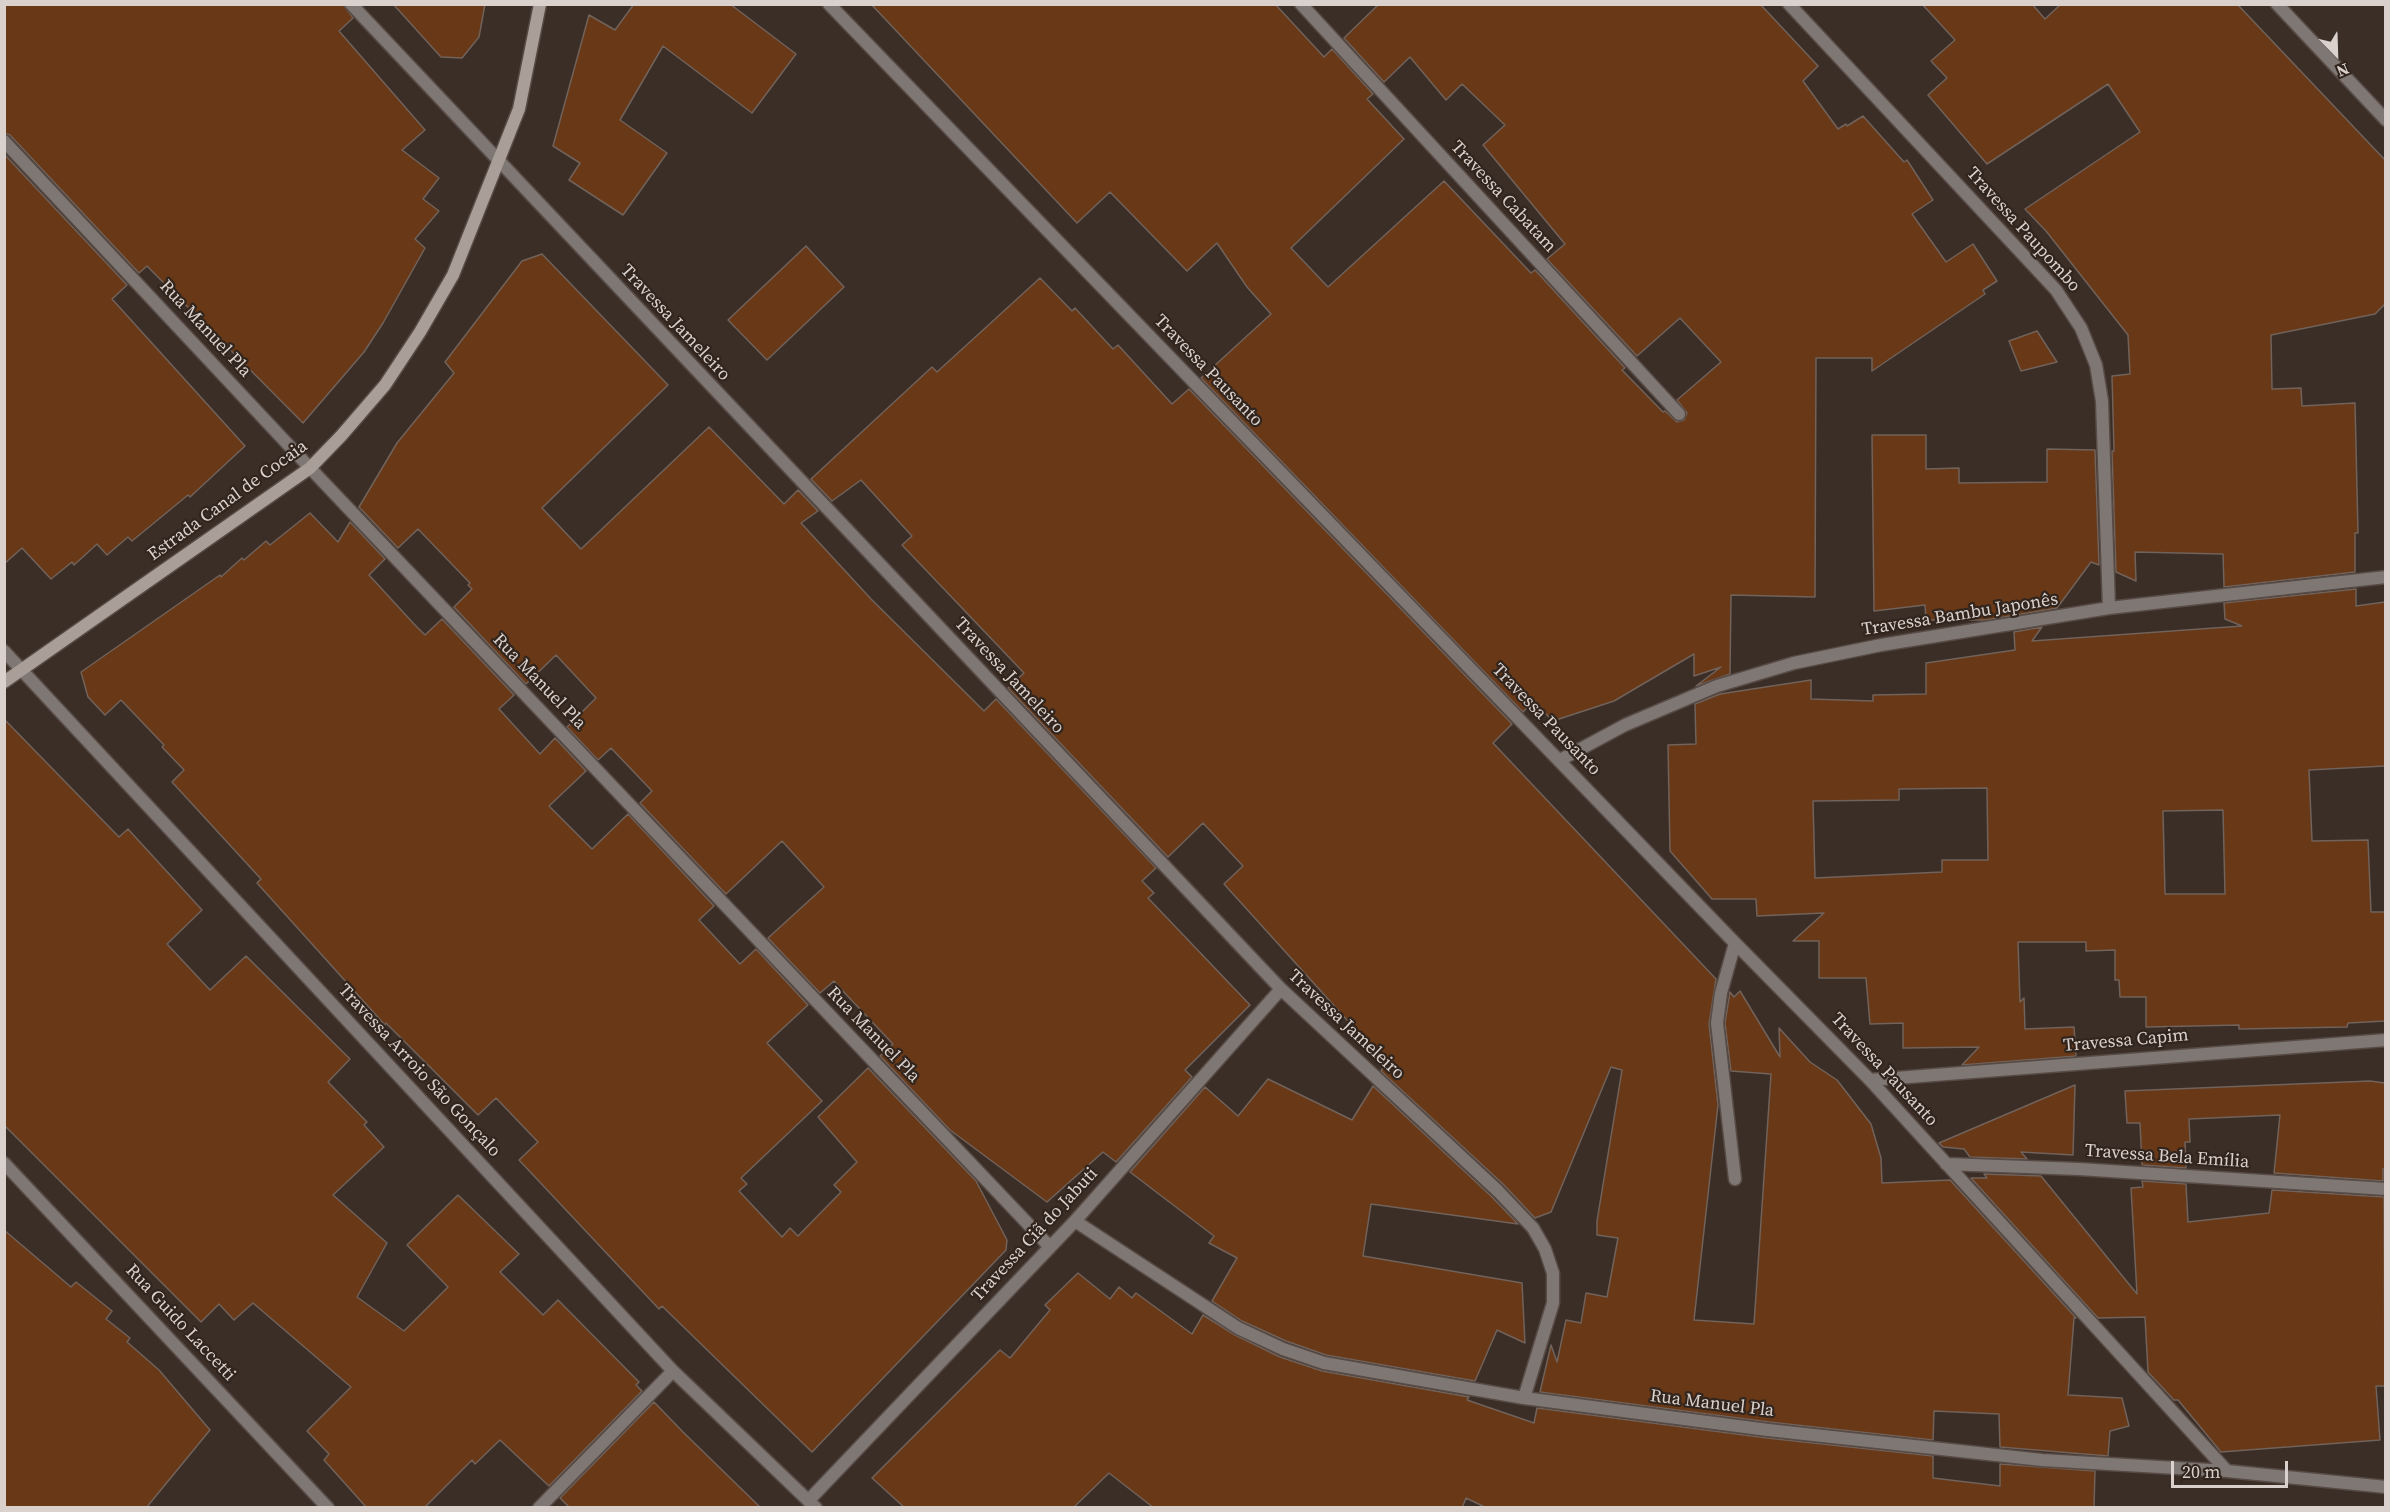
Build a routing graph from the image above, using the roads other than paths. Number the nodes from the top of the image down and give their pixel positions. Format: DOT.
graph roads {
  1 [pos="351,4"];
  2 [pos="540,4"];
  3 [pos="829,4"];
  4 [pos="1301,4"];
  5 [pos="1789,4"];
  6 [pos="2277,4"];
  7 [pos="2385,120"];
  8 [pos="4,141"];
  9 [pos="497,161"];
  10 [pos="1679,414"];
  11 [pos="310,468"];
  12 [pos="2385,578"];
  13 [pos="2109,608"];
  14 [pos="4,651"];
  15 [pos="22,670"];
  16 [pos="4,682"];
  17 [pos="1560,760"];
  18 [pos="1735,943"];
  19 [pos="1281,989"];
  20 [pos="2385,1040"];
  21 [pos="1870,1080"];
  22 [pos="4,1163"];
  23 [pos="1946,1164"];
  24 [pos="1735,1179"];
  25 [pos="2385,1189"];
  26 [pos="1075,1221"];
  27 [pos="1049,1246"];
  28 [pos="673,1371"];
  29 [pos="1524,1398"];
  30 [pos="2227,1471"];
  31 [pos="2385,1487"];
  32 [pos="813,1504"];
  33 [pos="328,1508"];
  34 [pos="539,1508"];
  1 -- 9 [label="street, Travessa Jameleiro"];
  2 -- 9 [label="main road, Estrada Canal de Cocaia"];
  3 -- 17 [label="street, Travessa Pausanto"];
  4 -- 10 [label="street, Travessa Cabatam"];
  5 -- 13 [label="street, Travessa Paupombo"];
  6 -- 7 [label="street"];
  8 -- 11 [label="street, Rua Manuel Pla"];
  9 -- 11 [label="main road, Estrada Canal de Cocaia"];
  9 -- 19 [label="street, Travessa Jameleiro"];
  11 -- 15 [label="main road, Estrada Canal de Cocaia"];
  11 -- 27 [label="street, Rua Manuel Pla"];
  12 -- 13 [label="street, Travessa Bambu Japonês"];
  13 -- 17 [label="street, Travessa Bambu Japonês"];
  14 -- 15 [label="street, Travessa Arroio São Gonçalo"];
  15 -- 16 [label="main road, Estrada Canal de Cocaia"];
  15 -- 28 [label="street, Travessa Arroio São Gonçalo"];
  17 -- 18 [label="street, Travessa Pausanto"];
  18 -- 21 [label="street, Travessa Pausanto"];
  18 -- 24 [label="street"];
  19 -- 26 [label="street, Travessa Ciã do Jabuti"];
  19 -- 29 [label="street, Travessa Jameleiro"];
  20 -- 21 [label="street, Travessa Capim"];
  21 -- 23 [label="street, Travessa Pausanto"];
  22 -- 33 [label="street, Rua Guido Laccetti"];
  23 -- 25 [label="street, Travessa Bela Emília"];
  23 -- 30 [label="street, Travessa Pausanto"];
  26 -- 27 [label="street, Travessa Ciã do Jabuti"];
  26 -- 29 [label="street, Rua Manuel Pla"];
  27 -- 32 [label="street, Travessa Ciã do Jabuti"];
  28 -- 32 [label="street, Travessa Arroio São Gonçalo"];
  28 -- 34 [label="street"];
  29 -- 30 [label="street, Rua Manuel Pla"];
  30 -- 31 [label="street, Rua Manuel Pla"];
}
